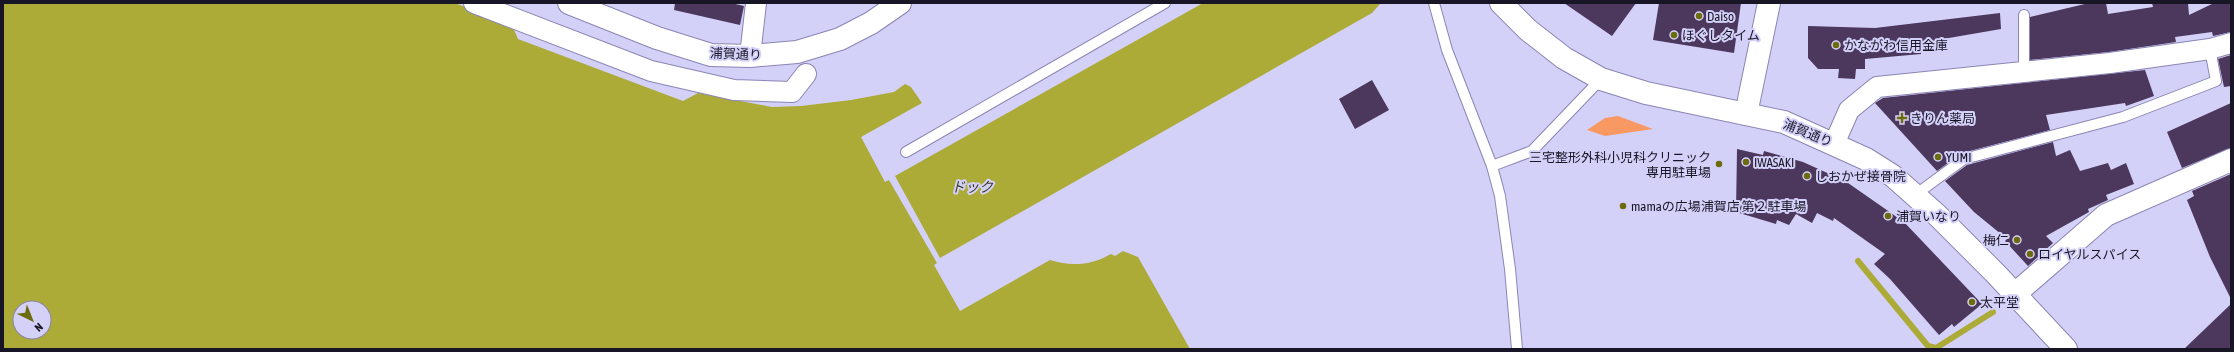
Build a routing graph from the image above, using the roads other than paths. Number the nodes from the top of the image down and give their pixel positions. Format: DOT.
graph roads {
  1 [pos="474,3"];
  2 [pos="569,3"];
  3 [pos="756,3"];
  4 [pos="900,3"];
  5 [pos="1165,3"];
  6 [pos="1434,3"];
  7 [pos="1501,3"];
  8 [pos="1769,3"];
  9 [pos="2024,15"];
  10 [pos="2231,43"];
  11 [pos="2210,48"];
  12 [pos="750,56"];
  13 [pos="2024,71"];
  14 [pos="806,74"];
  15 [pos="1601,79"];
  16 [pos="1746,114"];
  17 [pos="1834,144"];
  18 [pos="906,152"];
  19 [pos="2231,160"];
  20 [pos="1492,166"];
  21 [pos="1915,195"];
  22 [pos="2015,294"];
  23 [pos="1517,349"];
  24 [pos="2066,349"];
  1 -- 14 [label="street"];
  2 -- 12 [label="main road, 浦賀通り"];
  3 -- 12 [label="street"];
  4 -- 12 [label="main road, 浦賀通り"];
  5 -- 18 [label="lane"];
  6 -- 20 [label="lane"];
  7 -- 15 [label="main road, 浦賀通り"];
  8 -- 16 [label="main road"];
  9 -- 13 [label="lane"];
  10 -- 11 [label="street"];
  11 -- 13 [label="street"];
  11 -- 21 [label="lane"];
  13 -- 17 [label="street"];
  15 -- 16 [label="main road, 浦賀通り"];
  15 -- 20 [label="lane"];
  16 -- 17 [label="main road, 浦賀通り"];
  17 -- 21 [label="main road, 浦賀通り"];
  19 -- 22 [label="main road"];
  20 -- 23 [label="lane"];
  21 -- 22 [label="main road, 浦賀通り"];
  22 -- 24 [label="main road, 浦賀通り"];
}
